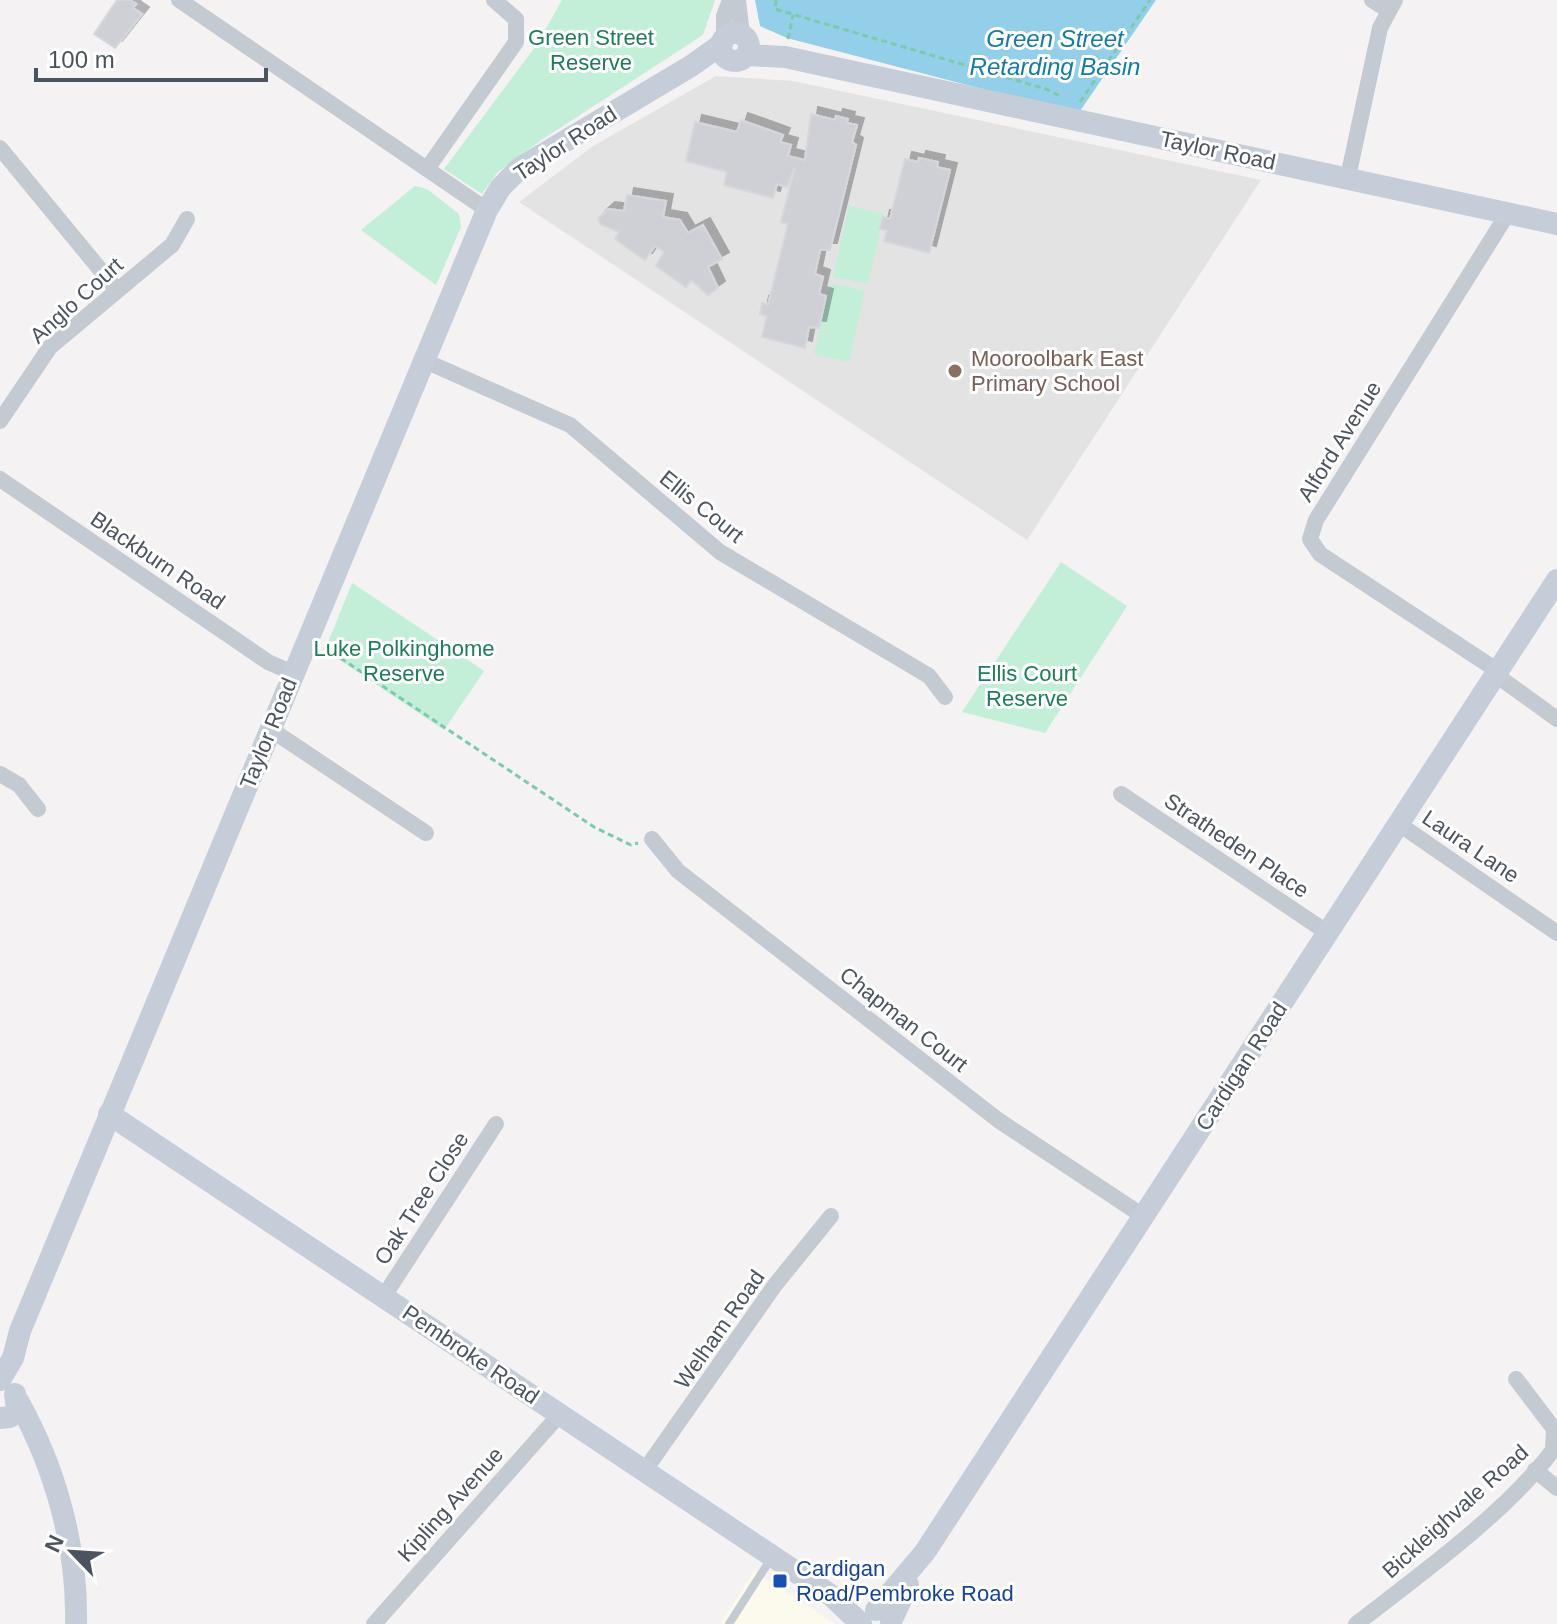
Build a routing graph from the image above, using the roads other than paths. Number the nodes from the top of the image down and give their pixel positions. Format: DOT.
graph roads {
  1 [pos="179,0"];
  2 [pos="494,0"];
  3 [pos="730,0"];
  4 [pos="738,0"];
  5 [pos="1372,0"];
  6 [pos="1392,5"];
  7 [pos="735,45"];
  8 [pos="0,148"];
  9 [pos="427,169"];
  10 [pos="1348,177"];
  11 [pos="487,210"];
  12 [pos="1508,213"];
  13 [pos="187,219"];
  14 [pos="1557,224"];
  15 [pos="117,290"];
  16 [pos="425,361"];
  17 [pos="0,421"];
  18 [pos="0,479"];
  19 [pos="1557,580"];
  20 [pos="293,673"];
  21 [pos="1497,673"];
  22 [pos="945,697"];
  23 [pos="1557,719"];
  24 [pos="270,729"];
  25 [pos="0,774"];
  26 [pos="1121,794"];
  27 [pos="38,809"];
  28 [pos="1399,824"];
  29 [pos="426,833"];
  30 [pos="652,839"];
  31 [pos="1328,933"];
  32 [pos="1557,933"];
  33 [pos="109,1114"];
  34 [pos="496,1124"];
  35 [pos="831,1216"];
  36 [pos="1143,1216"];
  37 [pos="384,1296"];
  38 [pos="1516,1379"];
  39 [pos="8,1391"];
  40 [pos="560,1414"];
  41 [pos="0,1418"];
  42 [pos="35,1432"];
  43 [pos="645,1470"];
  44 [pos="1535,1470"];
  45 [pos="1557,1488"];
  46 [pos="773,1556"];
  47 [pos="875,1619"];
  48 [pos="76,1624"];
  49 [pos="374,1624"];
  50 [pos="729,1624"];
  51 [pos="1356,1624"];
  1 -- 9 [label="street"];
  2 -- 9 [label="street"];
  3 -- 7 [label="street"];
  4 -- 7 [label="street"];
  5 -- 6 [label="street"];
  6 -- 10 [label="street"];
  7 -- 10 [label="street, Taylor Road"];
  7 -- 11 [label="street, Taylor Road"];
  8 -- 15 [label="street"];
  9 -- 11 [label="street"];
  10 -- 12 [label="street, Taylor Road"];
  11 -- 16 [label="street, Taylor Road"];
  12 -- 14 [label="street, Taylor Road"];
  12 -- 21 [label="street, Alford Avenue"];
  13 -- 15 [label="street, Anglo Court"];
  15 -- 17 [label="street, Anglo Court"];
  16 -- 20 [label="street, Taylor Road"];
  16 -- 22 [label="street, Ellis Court"];
  18 -- 20 [label="street, Blackburn Road"];
  19 -- 21 [label="street, Cardigan Road"];
  20 -- 24 [label="street, Taylor Road"];
  21 -- 23 [label="street"];
  21 -- 28 [label="street, Cardigan Road"];
  24 -- 29 [label="street"];
  24 -- 33 [label="street, Taylor Road"];
  25 -- 27 [label="street"];
  26 -- 31 [label="street, Stratheden Place"];
  28 -- 31 [label="street, Cardigan Road"];
  28 -- 32 [label="street, Laura Lane"];
  30 -- 36 [label="street, Chapman Court"];
  31 -- 36 [label="street, Cardigan Road"];
  33 -- 37 [label="street, Pembroke Road"];
  33 -- 39 [label="street, Taylor Road"];
  34 -- 37 [label="street, Oak Tree Close"];
  35 -- 43 [label="street, Welham Road"];
  36 -- 47 [label="street, Cardigan Road"];
  37 -- 40 [label="street, Pembroke Road"];
  38 -- 44 [label="street, Bickleighvale Road"];
  39 -- 41 [label="street"];
  39 -- 42 [label="street, Taylor Road"];
  40 -- 43 [label="street, Pembroke Road"];
  40 -- 49 [label="street, Kipling Avenue"];
  41 -- 42 [label="street"];
  42 -- 48 [label="street, Taylor Road"];
  43 -- 46 [label="street, Pembroke Road"];
  44 -- 45 [label="street"];
  44 -- 51 [label="street, Bickleighvale Road"];
  46 -- 47 [label="street, Pembroke Road"];
  46 -- 50 [label="lane"];
}
